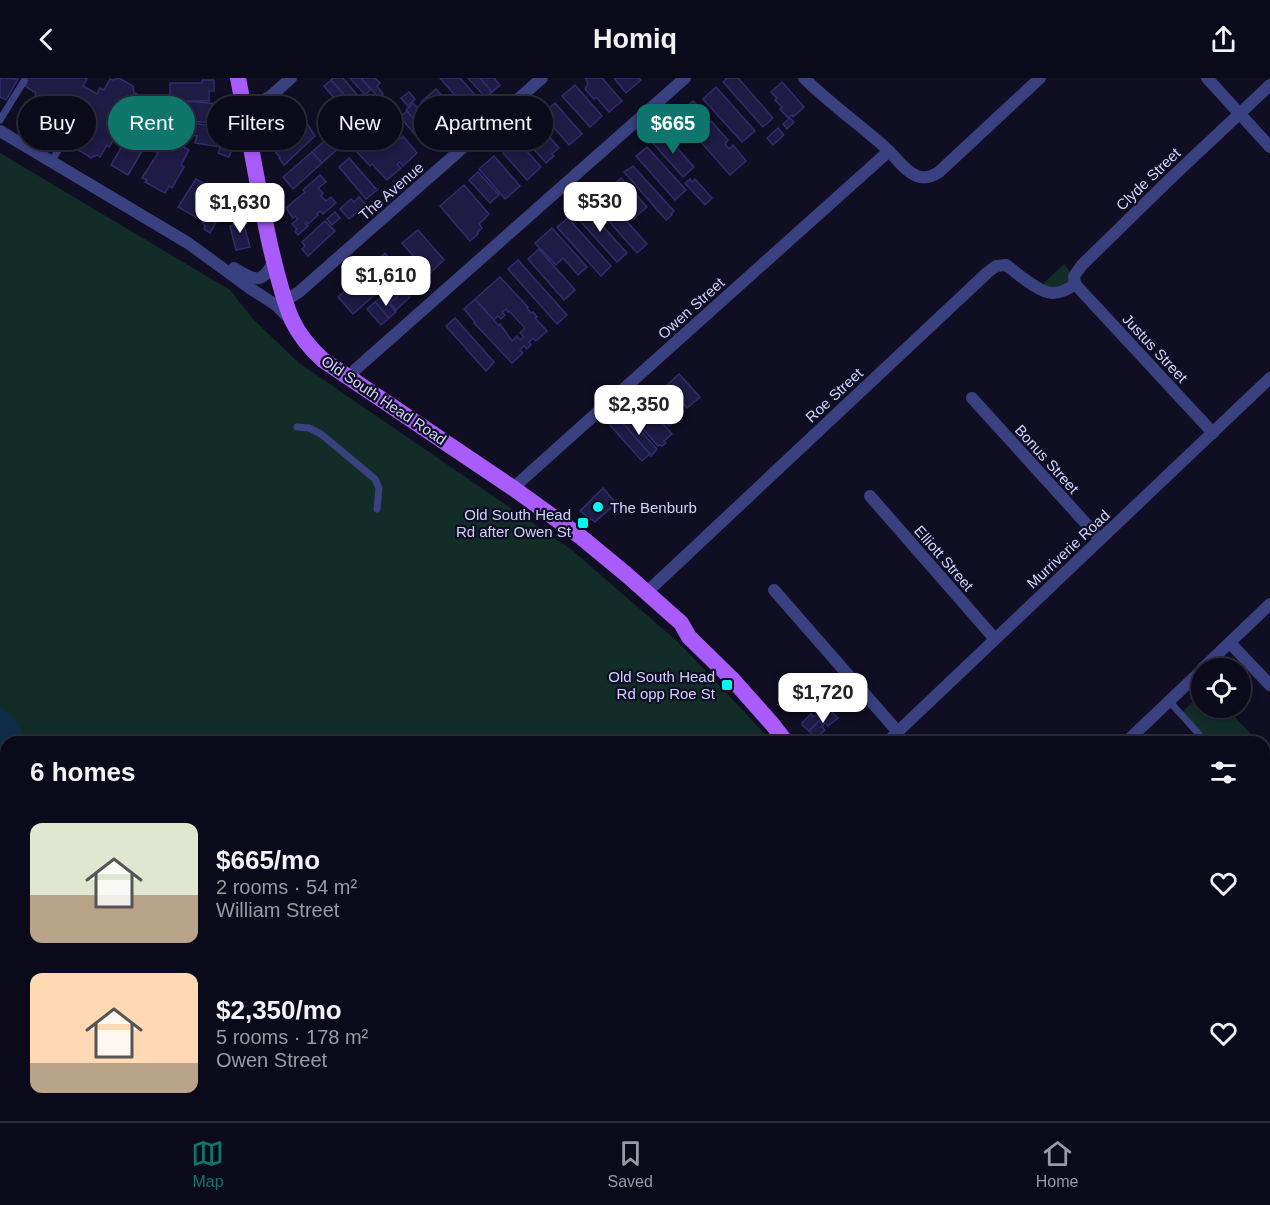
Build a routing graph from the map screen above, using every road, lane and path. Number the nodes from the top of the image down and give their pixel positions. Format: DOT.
graph roads {
  1 [pos="238,78"];
  2 [pos="291,78"];
  3 [pos="542,78"];
  4 [pos="685,78"];
  5 [pos="805,78"];
  6 [pos="1040,78"];
  7 [pos="1207,78"];
  8 [pos="24,81"];
  9 [pos="1270,85"];
  10 [pos="242,96"];
  11 [pos="271,96"];
  12 [pos="1239,114"];
  13 [pos="0,120"];
  14 [pos="0,131"];
  15 [pos="1270,147"];
  16 [pos="58,150"];
  17 [pos="251,150"];
  18 [pos="889,151"];
  19 [pos="51,162"];
  20 [pos="188,243"];
  21 [pos="274,260"];
  22 [pos="1075,284"];
  23 [pos="285,301"];
  24 [pos="293,321"];
  25 [pos="350,378"];
  26 [pos="1270,378"];
  27 [pos="972,398"];
  28 [pos="297,427"];
  29 [pos="1213,433"];
  30 [pos="513,488"];
  31 [pos="870,496"];
  32 [pos="377,509"];
  33 [pos="1100,539"];
  34 [pos="774,590"];
  35 [pos="647,592"];
  36 [pos="1270,604"];
  37 [pos="681,623"];
  38 [pos="995,639"];
  39 [pos="1230,643"];
  40 [pos="1214,658"];
  41 [pos="1191,680"];
  42 [pos="1270,685"];
  43 [pos="1168,702"];
  44 [pos="898,732"];
  45 [pos="782,736"];
  46 [pos="794,736"];
  47 [pos="894,736"];
  48 [pos="1132,736"];
  49 [pos="1200,736"];
  1 -- 10 [label="main road, Old South Head Road"];
  2 -- 11 [label="street"];
  3 -- 23 [label="street, The Avenue"];
  4 -- 25 [label="street"];
  5 -- 18 [label="street"];
  6 -- 18 [label="street"];
  7 -- 12 [label="street"];
  8 -- 13 [label="lane"];
  9 -- 12 [label="street, Clyde Street"];
  12 -- 15 [label="street"];
  12 -- 22 [label="street, Clyde Street"];
  14 -- 19 [label="street"];
  16 -- 19 [label="lane"];
  17 -- 21 [label="main road, Old South Head Road"];
  18 -- 30 [label="street, Owen Street"];
  19 -- 20 [label="street"];
  20 -- 21 [label="street"];
  20 -- 24 [label="street"];
  21 -- 23 [label="main road, Old South Head Road"];
  22 -- 29 [label="street, Justus Street"];
  22 -- 35 [label="street, Roe Street"];
  23 -- 24 [label="main road, Old South Head Road"];
  24 -- 25 [label="main road, Old South Head Road"];
  25 -- 30 [label="main road, Old South Head Road"];
  26 -- 29 [label="street, Murriverie Road"];
  27 -- 33 [label="street, Bonus Street"];
  28 -- 32 [label="lane"];
  29 -- 33 [label="street, Murriverie Road"];
  30 -- 35 [label="main road, Old South Head Road"];
  31 -- 38 [label="street, Elliott Street"];
  33 -- 38 [label="street, Murriverie Road"];
  34 -- 44 [label="street"];
  35 -- 37 [label="main road, Old South Head Road"];
  36 -- 39 [label="street"];
  37 -- 45 [label="main road, Old South Head Road"];
  37 -- 46 [label="main road, Old South Head Road"];
  38 -- 44 [label="street, Murriverie Road"];
  39 -- 40 [label="street"];
  39 -- 42 [label="street"];
  41 -- 43 [label="street"];
  43 -- 48 [label="street"];
  43 -- 49 [label="lane"];
  44 -- 47 [label="street, Murriverie Road"];
}
